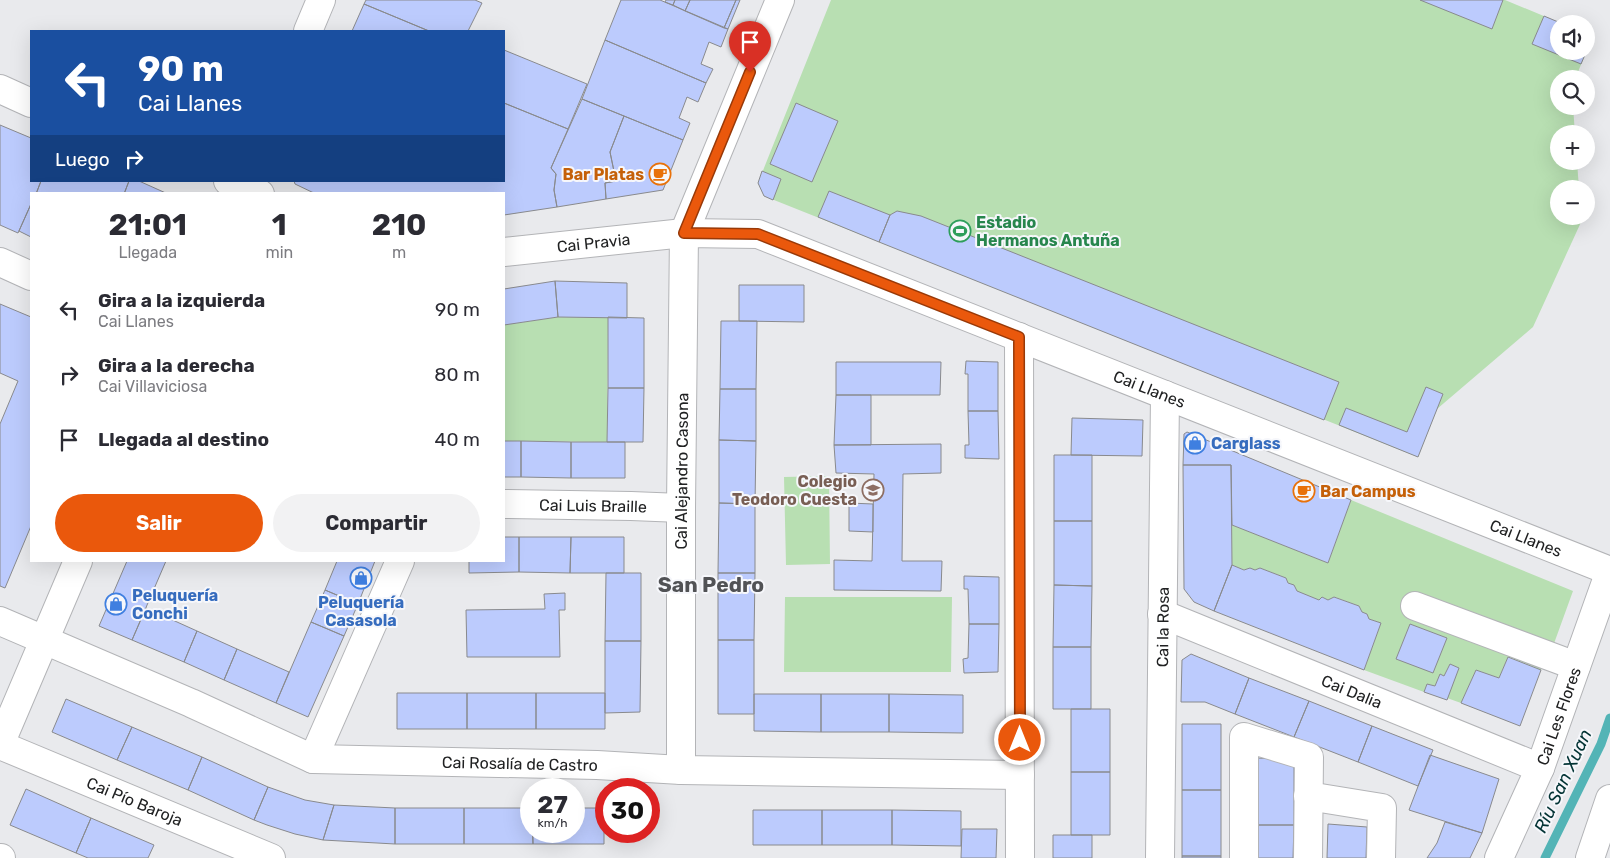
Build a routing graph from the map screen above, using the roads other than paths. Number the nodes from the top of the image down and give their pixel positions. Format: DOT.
graph roads {
  1 [pos="321,0"];
  2 [pos="780,0"];
  3 [pos="308,30"];
  4 [pos="0,89"];
  5 [pos="30,103"];
  6 [pos="684,233"];
  7 [pos="505,252"];
  8 [pos="0,262"];
  9 [pos="30,276"];
  10 [pos="1019,337"];
  11 [pos="1165,395"];
  12 [pos="505,504"];
  13 [pos="681,508"];
  14 [pos="78,562"];
  15 [pos="400,562"];
  16 [pos="1610,571"];
  17 [pos="1416,606"];
  18 [pos="1162,614"];
  19 [pos="0,621"];
  20 [pos="44,639"];
  21 [pos="1576,666"];
  22 [pos="0,745"];
  23 [pos="313,759"];
  24 [pos="1540,768"];
  25 [pos="680,770"];
  26 [pos="1020,775"];
  27 [pos="1308,796"];
  28 [pos="1610,799"];
  29 [pos="271,858"];
  30 [pos="1020,858"];
  31 [pos="1160,858"];
  32 [pos="1244,858"];
  33 [pos="1308,858"];
  34 [pos="1381,858"];
  35 [pos="1499,858"];
  36 [pos="1590,858"];
  1 -- 3 [label="street"];
  2 -- 6 [label="street"];
  4 -- 5 [label="street"];
  6 -- 7 [label="street, Cai Pravia"];
  6 -- 10 [label="street, Cai Llanes"];
  6 -- 13 [label="street, Cai Alejandro Casona"];
  8 -- 9 [label="street"];
  10 -- 11 [label="street, Cai Llanes"];
  10 -- 26 [label="street"];
  11 -- 16 [label="street, Cai Llanes"];
  11 -- 18 [label="street, Cai la Rosa"];
  12 -- 13 [label="street, Cai Luis Braille"];
  13 -- 25 [label="street, Cai Alejandro Casona"];
  14 -- 20 [label="street"];
  15 -- 23 [label="street"];
  16 -- 21 [label="street, Cai Les Flores"];
  17 -- 21 [label="street"];
  18 -- 24 [label="street, Cai Dalia"];
  18 -- 31 [label="street, Cai la Rosa"];
  19 -- 20 [label="street, Cai Rosalía de Castro"];
  20 -- 22 [label="street"];
  20 -- 23 [label="street, Cai Rosalía de Castro"];
  21 -- 24 [label="street, Cai Les Flores"];
  22 -- 29 [label="street, Cai Pío Baroja"];
  23 -- 25 [label="street, Cai Rosalía de Castro"];
  24 -- 35 [label="street, Cai Les Flores"];
  25 -- 26 [label="street, Cai Rosalía de Castro"];
  26 -- 30 [label="street"];
  27 -- 32 [label="street"];
  27 -- 33 [label="street"];
  27 -- 34 [label="street"];
  28 -- 36 [label="street"];
}
